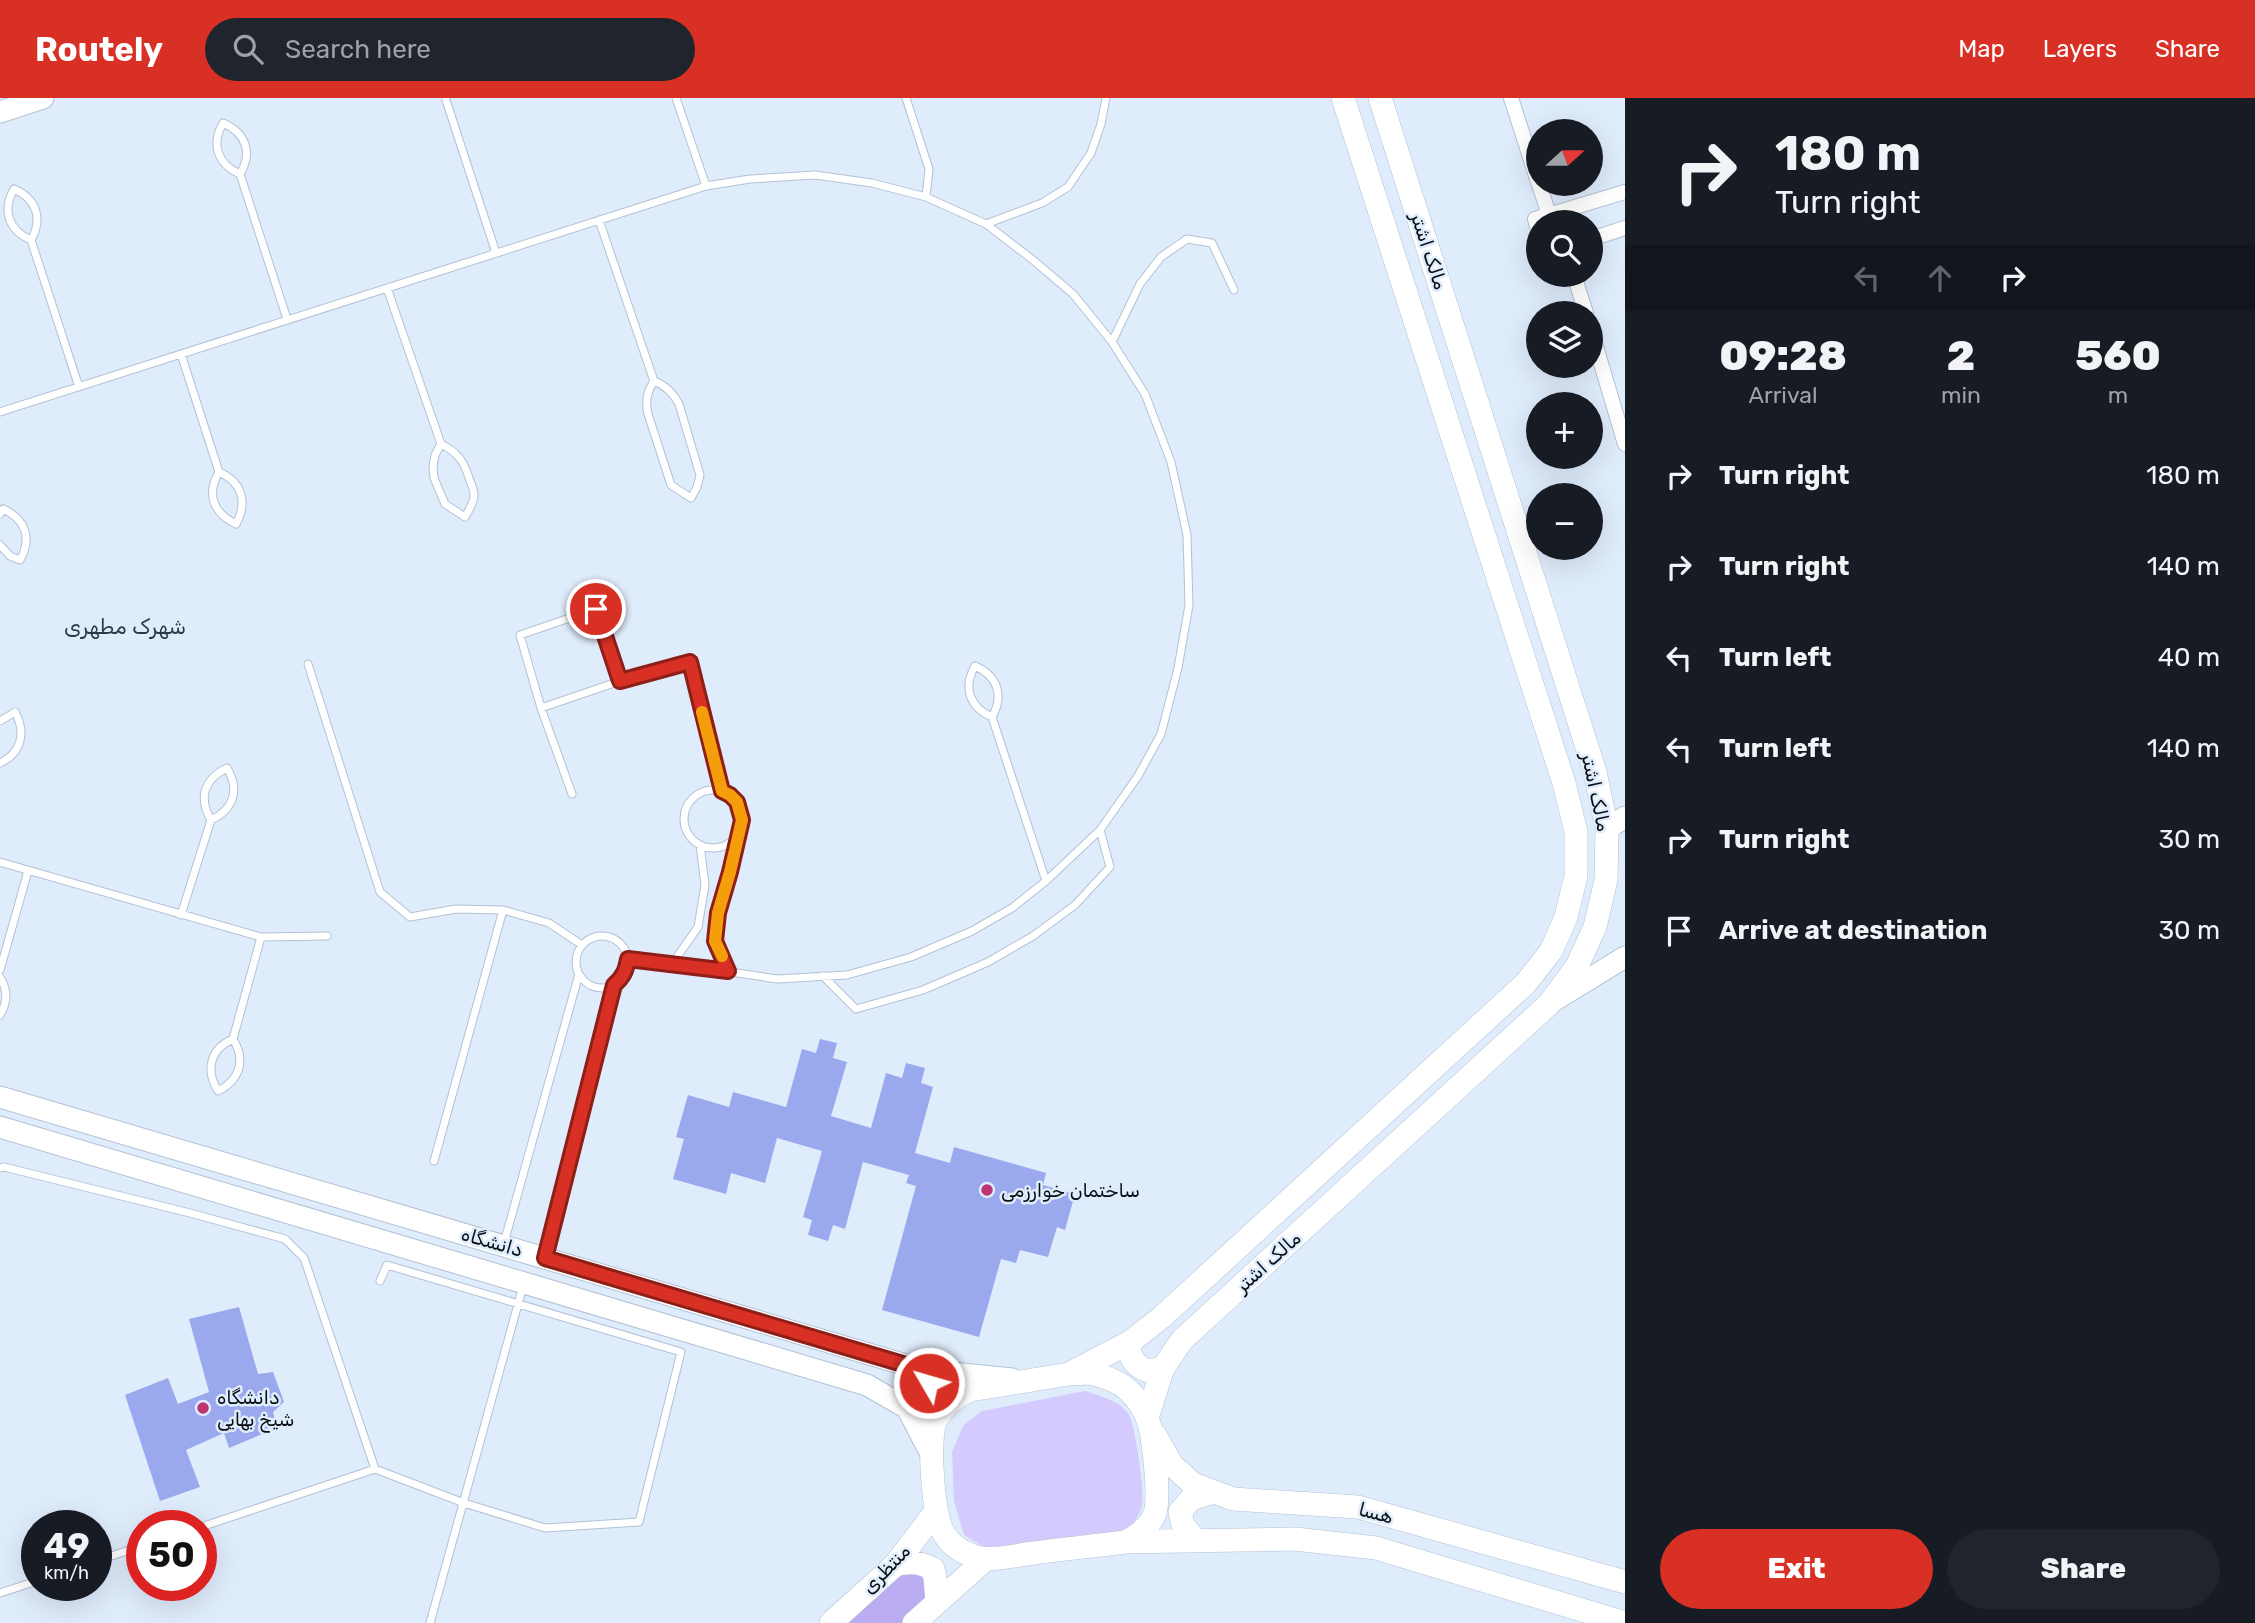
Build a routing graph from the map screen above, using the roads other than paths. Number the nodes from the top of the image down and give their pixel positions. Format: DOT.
graph roads {
  1 [pos="43,98"];
  2 [pos="676,98"];
  3 [pos="906,98"];
  4 [pos="1106,98"];
  5 [pos="1343,98"];
  6 [pos="1380,98"];
  7 [pos="1511,98"];
  8 [pos="445,99"];
  9 [pos="0,112"];
  10 [pos="1526,144"];
  11 [pos="240,174"];
  12 [pos="706,186"];
  13 [pos="1625,192"];
  14 [pos="926,197"];
  15 [pos="1566,210"];
  16 [pos="599,220"];
  17 [pos="986,224"];
  18 [pos="1625,228"];
  19 [pos="1603,235"];
  20 [pos="31,240"];
  21 [pos="496,253"];
  22 [pos="387,288"];
  23 [pos="1234,290"];
  24 [pos="287,319"];
  25 [pos="1112,342"];
  26 [pos="181,354"];
  27 [pos="1603,370"];
  28 [pos="654,381"];
  29 [pos="79,387"];
  30 [pos="0,412"];
  31 [pos="441,444"];
  32 [pos="1625,444"];
  33 [pos="219,472"];
  34 [pos="0,500"];
  35 [pos="1,511"];
  36 [pos="0,544"];
  37 [pos="308,664"];
  38 [pos="620,681"];
  39 [pos="541,708"];
  40 [pos="992,717"];
  41 [pos="0,721"];
  42 [pos="0,763"];
  43 [pos="722,791"];
  44 [pos="572,794"];
  45 [pos="211,820"];
  46 [pos="1616,823"];
  47 [pos="740,830"];
  48 [pos="1100,830"];
  49 [pos="700,845"];
  50 [pos="0,862"];
  51 [pos="28,871"];
  52 [pos="1046,881"];
  53 [pos="503,911"];
  54 [pos="181,915"];
  55 [pos="327,936"];
  56 [pos="261,937"];
  57 [pos="582,945"];
  58 [pos="1625,957"];
  59 [pos="628,959"];
  60 [pos="672,964"];
  61 [pos="0,970"];
  62 [pos="728,971"];
  63 [pos="579,974"];
  64 [pos="0,976"];
  65 [pos="823,976"];
  66 [pos="614,985"];
  67 [pos="1549,1004"];
  68 [pos="0,1015"];
  69 [pos="233,1039"];
  70 [pos="0,1097"];
  71 [pos="0,1127"];
  72 [pos="434,1161"];
  73 [pos="0,1168"];
  74 [pos="504,1245"];
  75 [pos="545,1258"];
  76 [pos="380,1281"];
  77 [pos="524,1283"];
  78 [pos="519,1304"];
  79 [pos="1130,1342"];
  80 [pos="1163,1368"];
  81 [pos="923,1370"];
  82 [pos="1069,1374"];
  83 [pos="1028,1381"];
  84 [pos="907,1408"];
  85 [pos="1149,1423"];
  86 [pos="932,1456"];
  87 [pos="375,1469"];
  88 [pos="1214,1492"];
  89 [pos="464,1503"];
  90 [pos="936,1511"];
  91 [pos="217,1522"];
  92 [pos="1196,1541"];
  93 [pos="1125,1542"];
  94 [pos="986,1559"];
  95 [pos="895,1564"];
  96 [pos="1625,1582"];
  97 [pos="21,1586"];
  98 [pos="0,1593"];
  99 [pos="937,1601"];
  100 [pos="430,1623"];
  101 [pos="831,1623"];
  102 [pos="914,1623"];
  103 [pos="1625,1623"];
  1 -- 9 [label="main road"];
  2 -- 12 [label="lane"];
  3 -- 14 [label="lane"];
  4 -- 17 [label="lane"];
  5 -- 79 [label="main road, مالک اشتر"];
  6 -- 46 [label="main road, مالک اشتر"];
  7 -- 10 [label="street"];
  8 -- 21 [label="lane"];
  11 -- 11 [label="lane"];
  11 -- 24 [label="lane"];
  12 -- 14 [label="lane"];
  12 -- 16 [label="lane"];
  13 -- 15 [label="street"];
  14 -- 17 [label="lane"];
  16 -- 21 [label="lane"];
  16 -- 28 [label="lane"];
  17 -- 25 [label="lane"];
  18 -- 19 [label="street"];
  20 -- 20 [label="lane"];
  20 -- 29 [label="lane"];
  21 -- 22 [label="lane"];
  22 -- 24 [label="lane"];
  22 -- 31 [label="lane"];
  23 -- 25 [label="lane"];
  24 -- 26 [label="lane"];
  25 -- 48 [label="lane"];
  26 -- 29 [label="lane"];
  26 -- 33 [label="lane"];
  27 -- 32 [label="street"];
  28 -- 28 [label="lane"];
  29 -- 30 [label="lane"];
  31 -- 31 [label="lane"];
  33 -- 33 [label="lane"];
  34 -- 35 [label="lane"];
  35 -- 36 [label="lane"];
  37 -- 53 [label="lane"];
  38 -- 39 [label="lane"];
  38 -- 39 [label="lane"];
  38 -- 43 [label="lane"];
  39 -- 44 [label="lane"];
  40 -- 40 [label="lane"];
  40 -- 52 [label="lane"];
  41 -- 42 [label="lane"];
  43 -- 47 [label="lane"];
  43 -- 49 [label="lane"];
  45 -- 45 [label="lane"];
  45 -- 54 [label="lane"];
  46 -- 67 [label="main road, مالک اشتر"];
  47 -- 49 [label="lane"];
  47 -- 62 [label="lane"];
  48 -- 52 [label="lane"];
  48 -- 65 [label="lane"];
  49 -- 60 [label="lane"];
  50 -- 51 [label="lane"];
  51 -- 54 [label="lane"];
  51 -- 61 [label="lane"];
  52 -- 65 [label="lane"];
  53 -- 57 [label="lane"];
  53 -- 72 [label="lane"];
  54 -- 56 [label="lane"];
  55 -- 56 [label="lane"];
  56 -- 69 [label="lane"];
  57 -- 59 [label="lane"];
  57 -- 63 [label="lane"];
  58 -- 67 [label="main road"];
  59 -- 60 [label="lane"];
  59 -- 66 [label="lane"];
  60 -- 62 [label="lane"];
  62 -- 65 [label="lane"];
  63 -- 66 [label="lane"];
  63 -- 74 [label="lane"];
  64 -- 68 [label="lane"];
  66 -- 75 [label="lane"];
  67 -- 80 [label="main road, مالک اشتر"];
  69 -- 69 [label="lane"];
  70 -- 74 [label="main road, دانشگاه"];
  71 -- 77 [label="main road, دانشگاه"];
  73 -- 87 [label="lane"];
  74 -- 75 [label="main road, دانشگاه"];
  75 -- 81 [label="main road, دانشگاه"];
  76 -- 78 [label="lane"];
  77 -- 78 [label="lane"];
  77 -- 84 [label="main road, دانشگاه"];
  78 -- 89 [label="lane"];
  78 -- 89 [label="lane"];
  79 -- 80 [label="main road"];
  79 -- 82 [label="main road, مالک اشتر"];
  80 -- 85 [label="main road, مالک اشتر"];
  81 -- 83 [label="main road, دانشگاه"];
  81 -- 84 [label="main road"];
  82 -- 83 [label="main road"];
  82 -- 85 [label="main road"];
  83 -- 86 [label="main road"];
  84 -- 86 [label="main road"];
  85 -- 88 [label="main road, هسا"];
  85 -- 93 [label="main road"];
  86 -- 90 [label="main road"];
  87 -- 89 [label="lane"];
  87 -- 91 [label="lane"];
  88 -- 92 [label="main road"];
  88 -- 96 [label="main road, هسا"];
  89 -- 100 [label="lane"];
  90 -- 94 [label="main road"];
  90 -- 95 [label="main road, منتظری"];
  92 -- 93 [label="main road, هسا"];
  92 -- 103 [label="main road, هسا"];
  93 -- 94 [label="main road"];
  94 -- 99 [label="main road"];
  95 -- 99 [label="main road"];
  95 -- 101 [label="main road, منتظری"];
  97 -- 98 [label="lane"];
  99 -- 102 [label="main road"];
}
